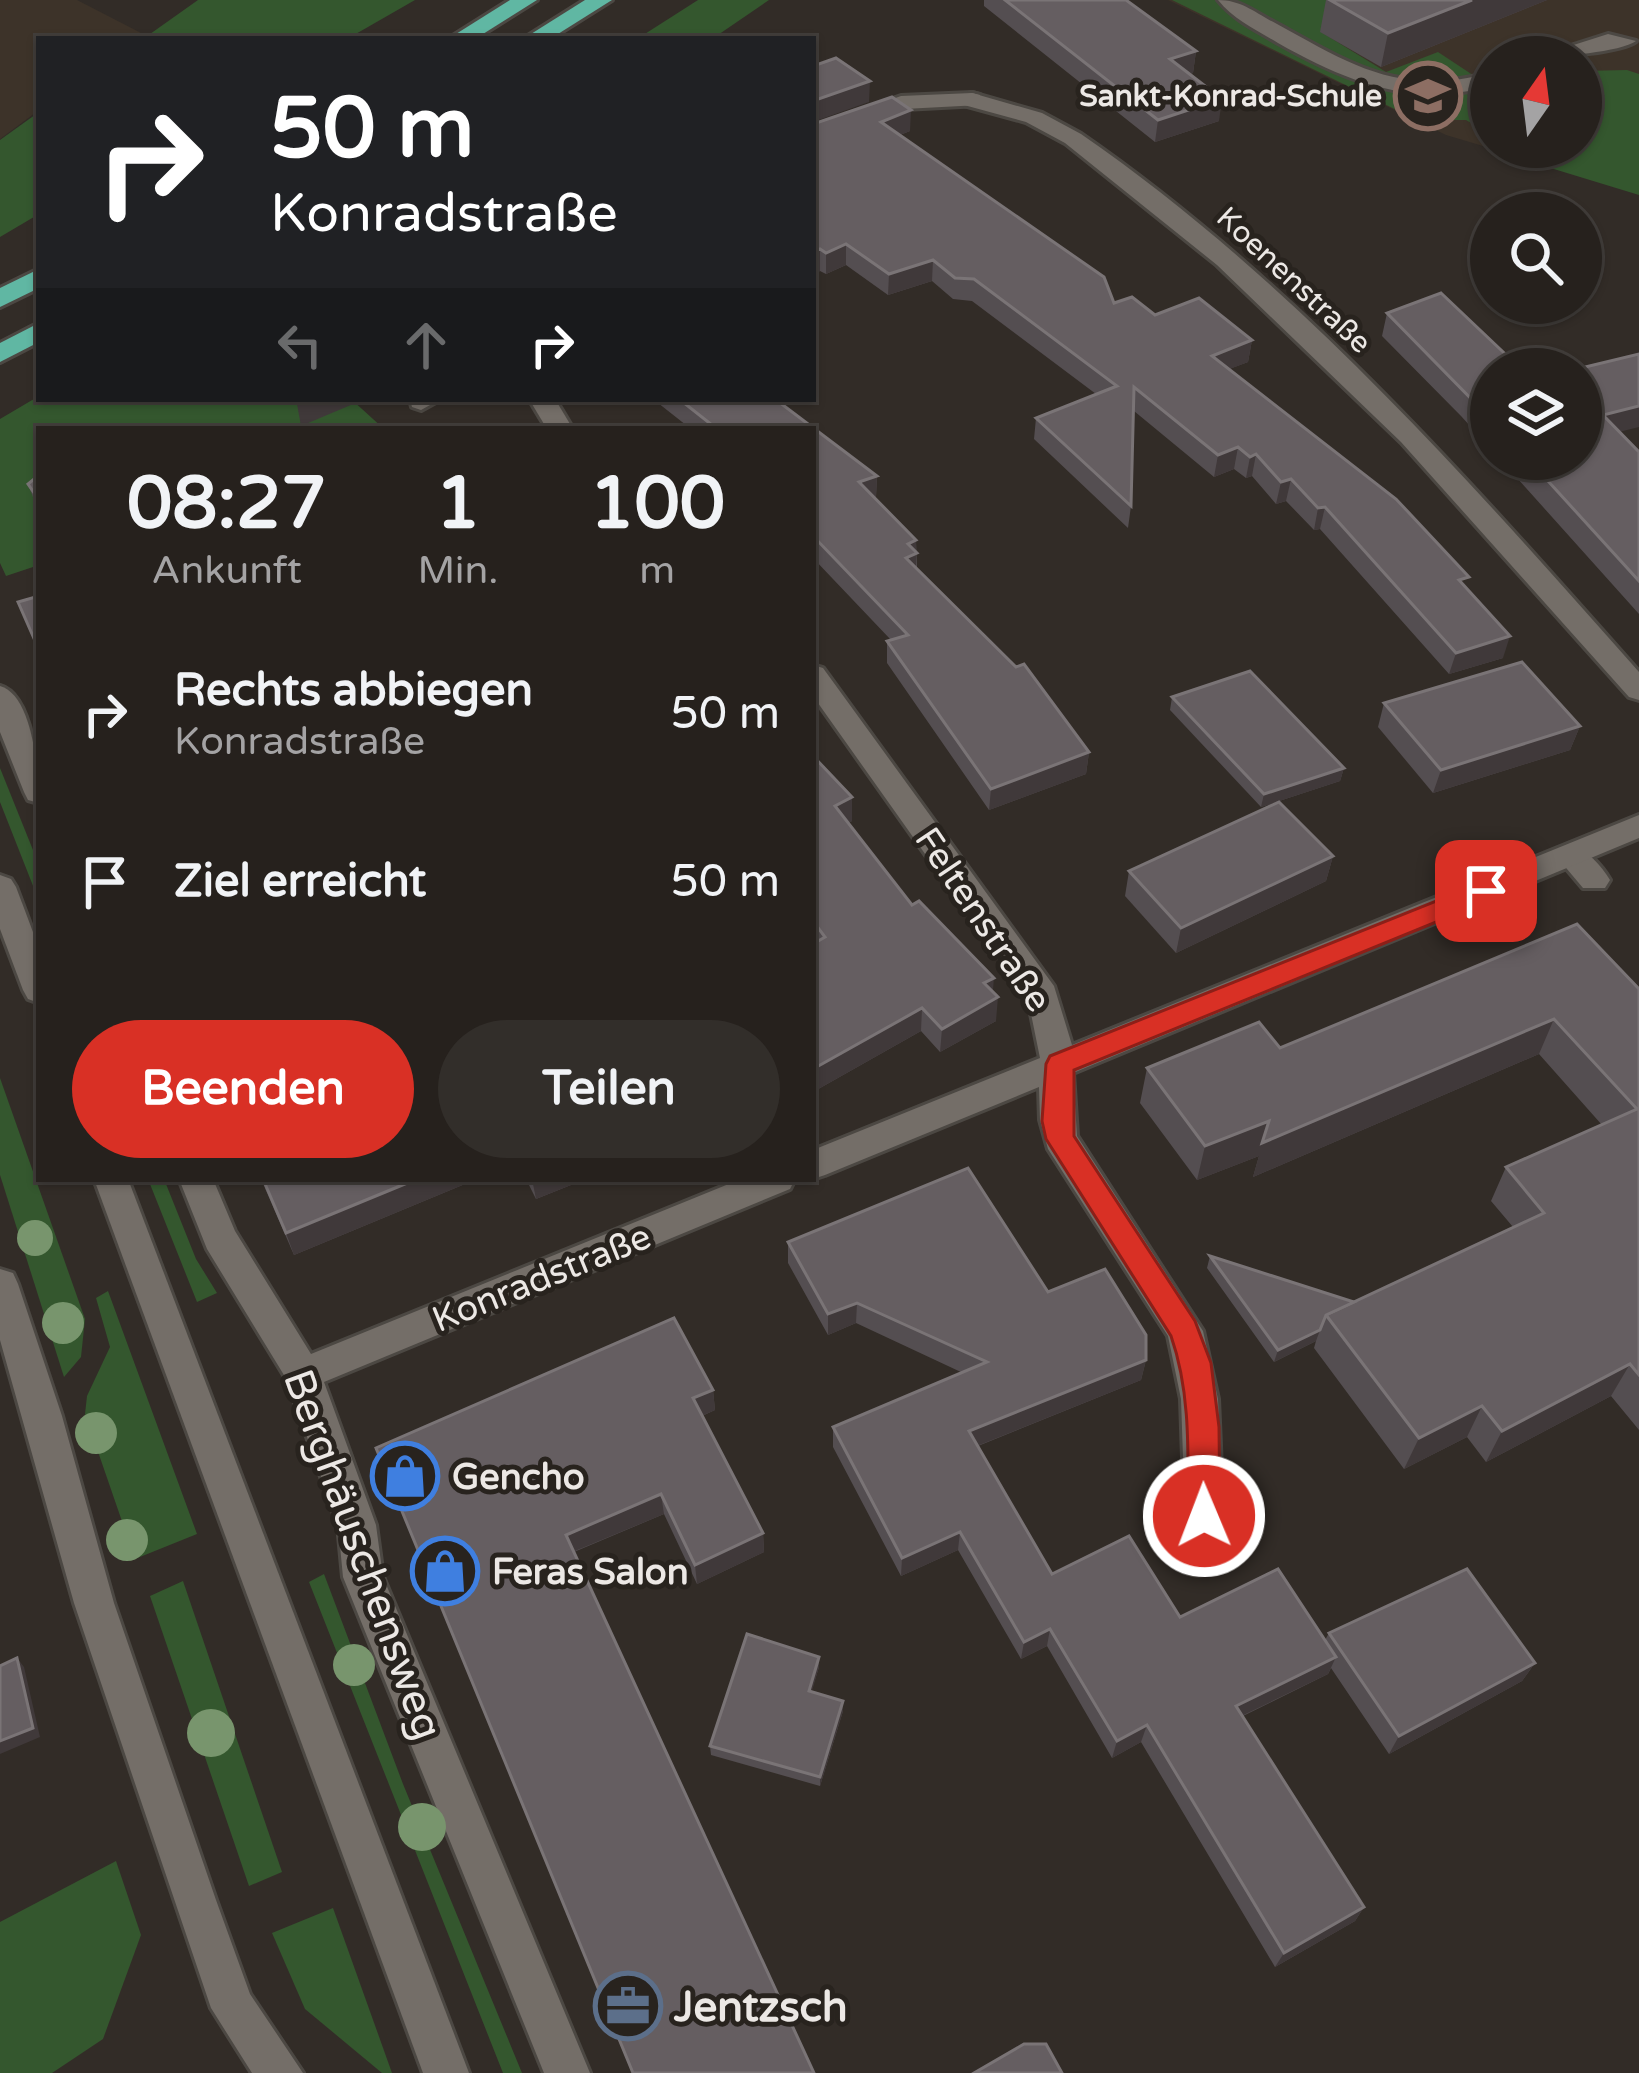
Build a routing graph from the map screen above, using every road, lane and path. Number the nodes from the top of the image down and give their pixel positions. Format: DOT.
graph roads {
  1 [pos="526,0"];
  2 [pos="601,0"];
  3 [pos="1228,0"];
  4 [pos="464,36"];
  5 [pos="539,36"];
  6 [pos="1625,41"];
  7 [pos="1602,42"];
  8 [pos="1470,87"];
  9 [pos="816,134"];
  10 [pos="36,279"];
  11 [pos="0,299"];
  12 [pos="36,333"];
  13 [pos="0,353"];
  14 [pos="816,679"];
  15 [pos="1639,690"];
  16 [pos="0,696"];
  17 [pos="36,785"];
  18 [pos="1639,826"];
  19 [pos="0,887"];
  20 [pos="36,982"];
  21 [pos="1060,1064"];
  22 [pos="816,1164"];
  23 [pos="112,1182"];
  24 [pos="197,1182"];
  25 [pos="771,1182"];
  26 [pos="0,1284"];
  27 [pos="303,1374"];
  28 [pos="1204,1516"];
  29 [pos="280,2073"];
  30 [pos="446,2073"];
  31 [pos="567,2073"];
  1 -- 4 [label="highway"];
  2 -- 5 [label="highway"];
  3 -- 8 [label="street"];
  6 -- 7 [label="street"];
  9 -- 15 [label="street, Koenenstraße"];
  10 -- 11 [label="highway"];
  12 -- 13 [label="highway"];
  14 -- 21 [label="street, Feltenstraße"];
  16 -- 17 [label="street"];
  18 -- 21 [label="street"];
  19 -- 20 [label="street"];
  21 -- 22 [label="street"];
  21 -- 28 [label="street, Feltenstraße"];
  23 -- 30 [label="street"];
  24 -- 27 [label="street, Berghäuschensweg"];
  25 -- 27 [label="street, Konradstraße"];
  26 -- 29 [label="street"];
  27 -- 31 [label="street, Berghäuschensweg"];
}
